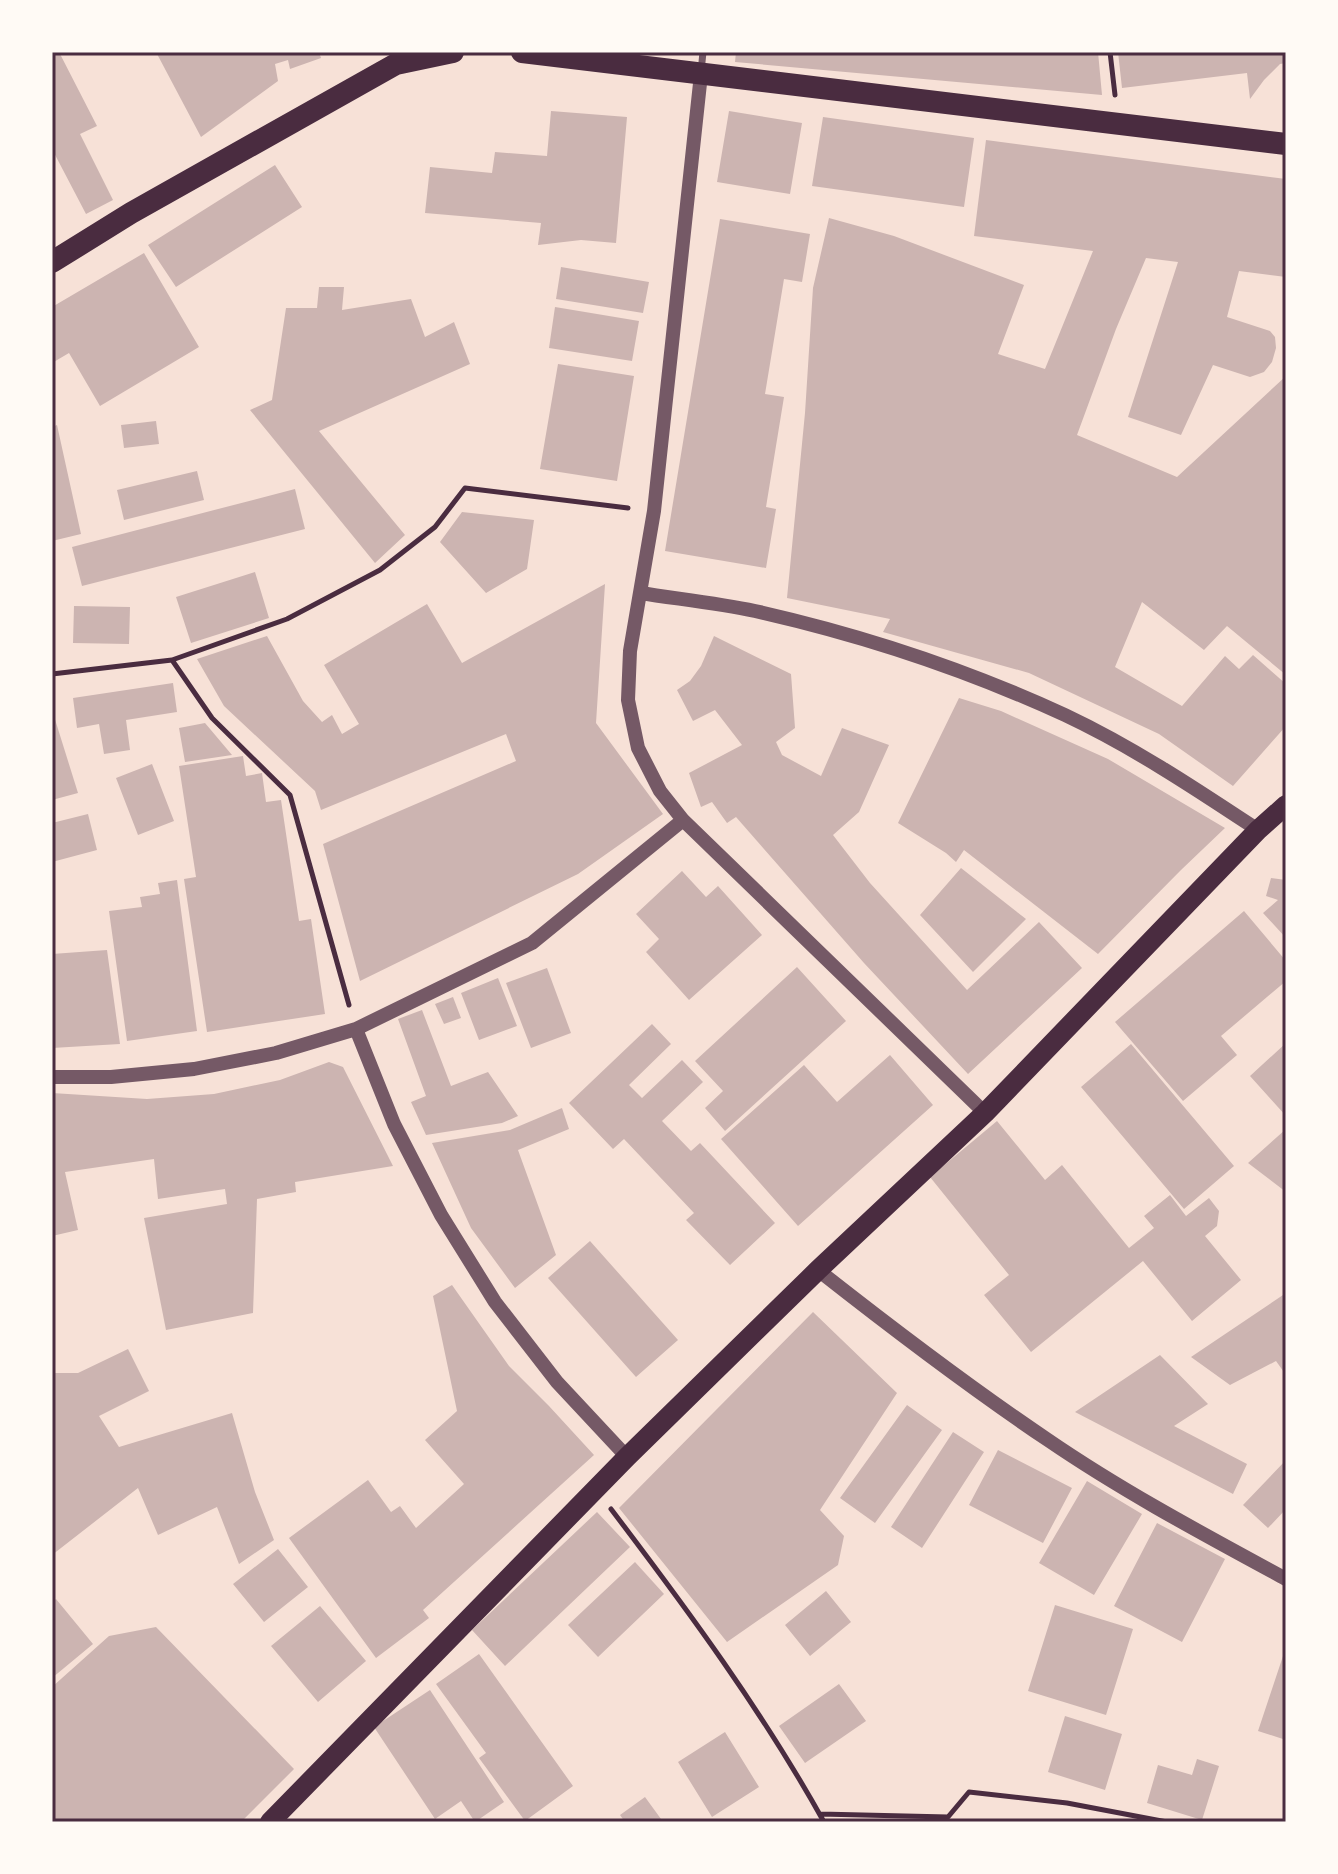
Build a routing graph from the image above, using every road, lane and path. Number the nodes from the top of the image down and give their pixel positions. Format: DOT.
graph roads {
  1 [pos="453,52"];
  2 [pos="522,52"];
  3 [pos="1110,52"];
  4 [pos="702,63"];
  5 [pos="1118,124"];
  6 [pos="1286,144"];
  7 [pos="52,262"];
  8 [pos="654,511"];
  9 [pos="640,593"];
  10 [pos="172,660"];
  11 [pos="52,674"];
  12 [pos="1286,805"];
  13 [pos="683,820"];
  14 [pos="1258,830"];
  15 [pos="356,1029"];
  16 [pos="52,1077"];
  17 [pos="985,1113"];
  18 [pos="818,1270"];
  19 [pos="627,1457"];
  20 [pos="596,1489"];
  21 [pos="1286,1579"];
  22 [pos="820,1814"];
  23 [pos="270,1822"];
  24 [pos="824,1822"];
  25 [pos="1167,1822"];
  1 -- 7 [label="highway"];
  2 -- 4 [label="highway"];
  3 -- 5 [label="path"];
  4 -- 5 [label="highway"];
  4 -- 8 [label="street"];
  5 -- 6 [label="highway"];
  8 -- 9 [label="street"];
  8 -- 10 [label="path"];
  9 -- 13 [label="street"];
  9 -- 14 [label="street"];
  10 -- 11 [label="path"];
  10 -- 15 [label="path"];
  12 -- 14 [label="main road"];
  13 -- 15 [label="street"];
  13 -- 17 [label="street"];
  14 -- 17 [label="main road"];
  15 -- 16 [label="street"];
  15 -- 19 [label="street"];
  17 -- 18 [label="main road"];
  18 -- 19 [label="main road"];
  18 -- 21 [label="street"];
  19 -- 20 [label="main road"];
  20 -- 22 [label="path"];
  20 -- 23 [label="main road"];
  22 -- 24 [label="path"];
  22 -- 25 [label="path"];
}
